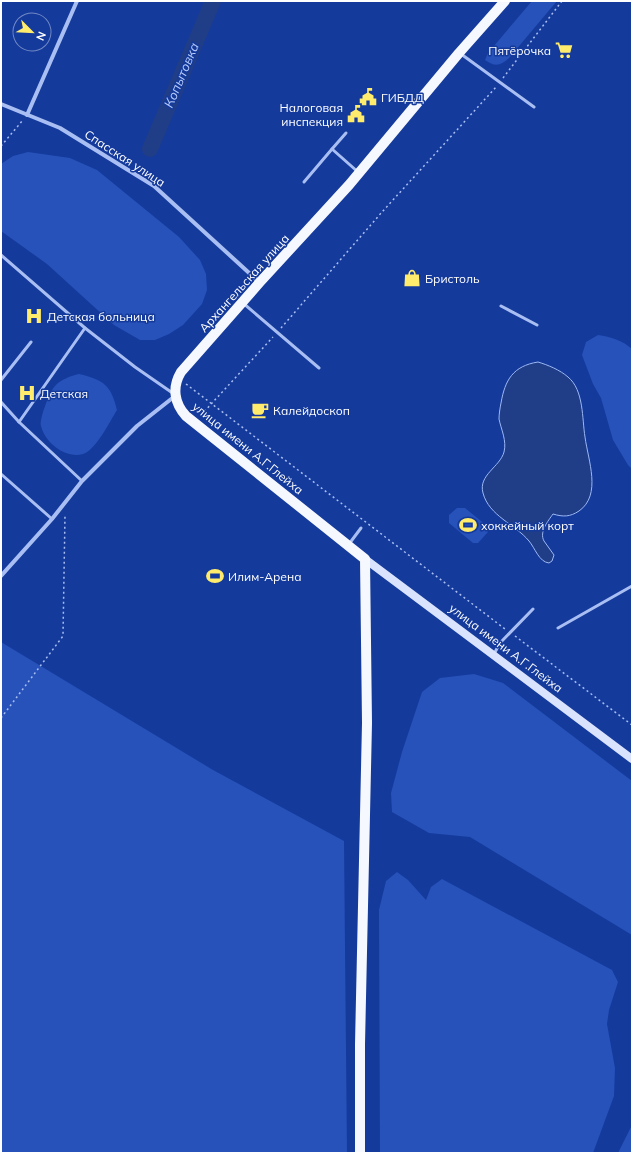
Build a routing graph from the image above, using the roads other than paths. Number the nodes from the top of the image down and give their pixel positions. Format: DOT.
graph roads {
  1 [pos="77,1"];
  2 [pos="505,1"];
  3 [pos="459,53"];
  4 [pos="1,104"];
  5 [pos="534,107"];
  6 [pos="27,115"];
  7 [pos="346,133"];
  8 [pos="332,149"];
  9 [pos="360,173"];
  10 [pos="304,182"];
  11 [pos="1,255"];
  12 [pos="260,282"];
  13 [pos="243,302"];
  14 [pos="501,306"];
  15 [pos="537,326"];
  16 [pos="85,328"];
  17 [pos="31,342"];
  18 [pos="319,368"];
  19 [pos="1,380"];
  20 [pos="175,396"];
  21 [pos="1,402"];
  22 [pos="19,422"];
  23 [pos="1,474"];
  24 [pos="82,481"];
  25 [pos="52,519"];
  26 [pos="361,528"];
  27 [pos="348,546"];
  28 [pos="364,559"];
  29 [pos="1,576"];
  30 [pos="632,586"];
  31 [pos="533,609"];
  32 [pos="558,628"];
  33 [pos="493,655"];
  34 [pos="632,759"];
  35 [pos="360,1153"];
  1 -- 6 [label="street"];
  2 -- 3 [label="main road, Архангельская улица"];
  3 -- 5 [label="lane"];
  3 -- 9 [label="main road, Архангельская улица"];
  4 -- 6 [label="street, Спасская улица"];
  6 -- 12 [label="street, Спасская улица"];
  7 -- 8 [label="lane"];
  8 -- 9 [label="lane"];
  8 -- 10 [label="lane"];
  9 -- 12 [label="main road, Архангельская улица"];
  11 -- 16 [label="lane"];
  12 -- 13 [label="main road, Архангельская улица"];
  13 -- 18 [label="lane"];
  13 -- 20 [label="main road, Архангельская улица"];
  14 -- 15 [label="lane"];
  16 -- 20 [label="lane"];
  16 -- 22 [label="lane"];
  17 -- 19 [label="lane"];
  20 -- 24 [label="street"];
  20 -- 27 [label="main road, улица имени А.Г.Глейха"];
  21 -- 22 [label="lane"];
  22 -- 24 [label="lane"];
  23 -- 25 [label="lane"];
  24 -- 25 [label="street"];
  25 -- 29 [label="street"];
  26 -- 27 [label="lane"];
  27 -- 28 [label="main road, улица имени А.Г.Глейха"];
  28 -- 33 [label="street, улица имени А.Г.Глейха"];
  28 -- 35 [label="main road"];
  30 -- 32 [label="lane"];
  31 -- 33 [label="lane"];
  33 -- 34 [label="street, улица имени А.Г.Глейха"];
}
